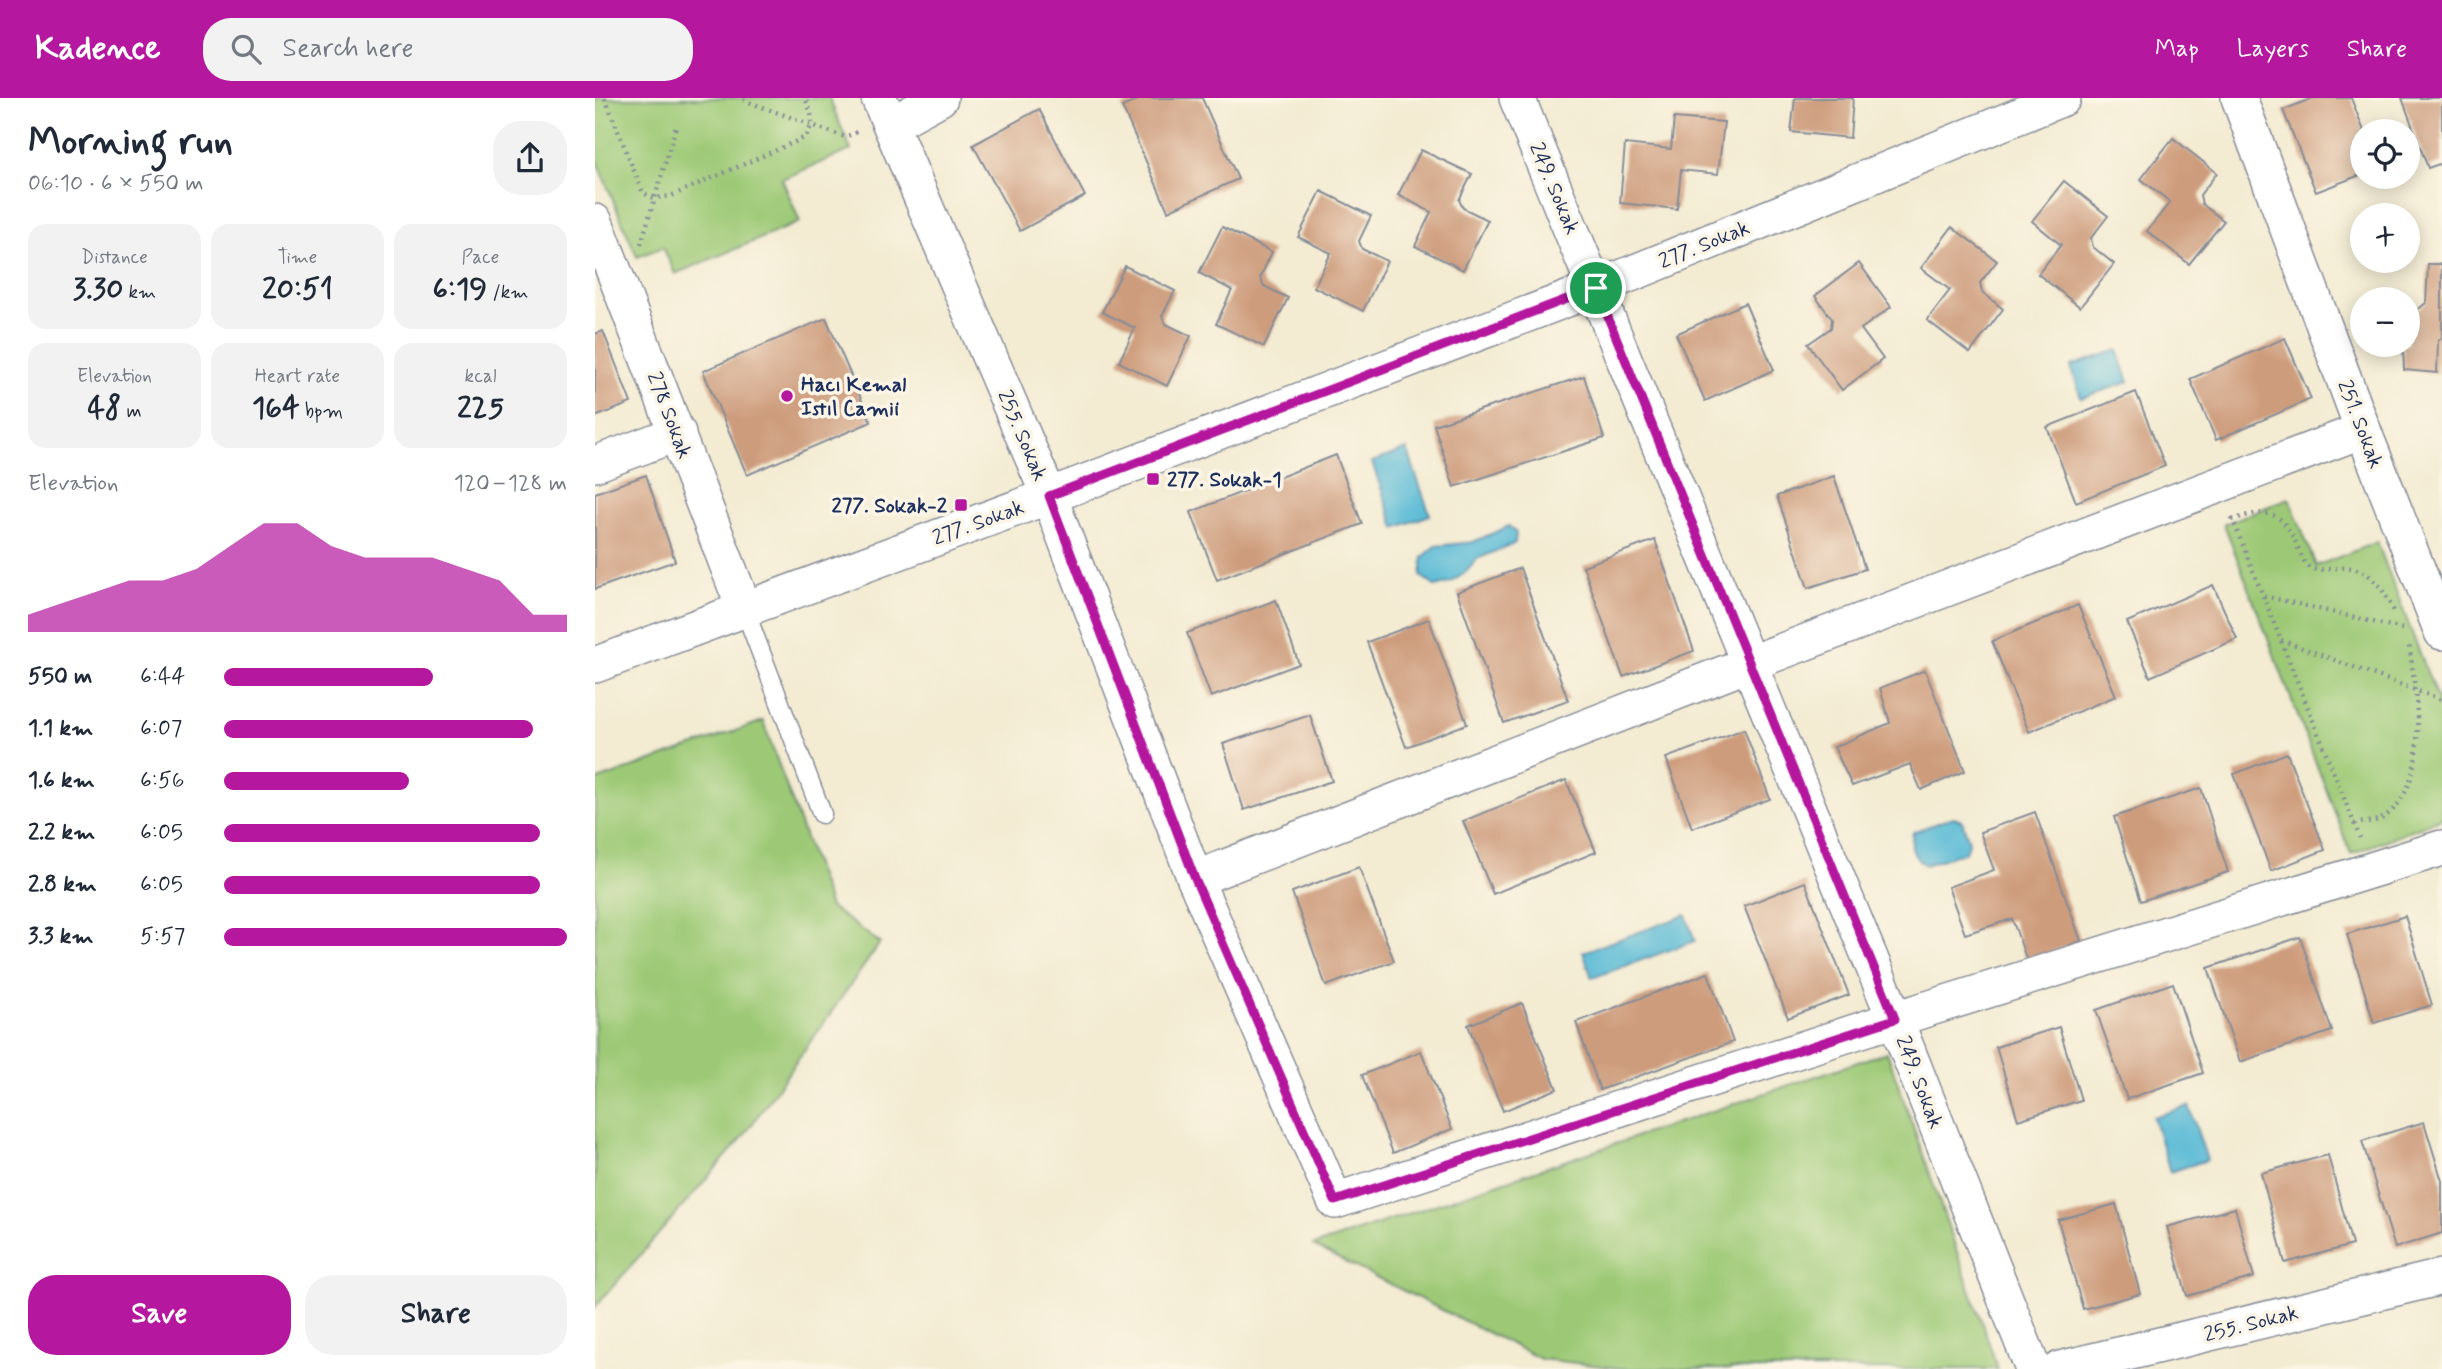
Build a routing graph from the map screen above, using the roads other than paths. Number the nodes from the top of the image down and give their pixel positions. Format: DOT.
graph roads {
  1 [pos="940,98"];
  2 [pos="1517,98"];
  3 [pos="2063,98"];
  4 [pos="2239,98"];
  5 [pos="886,113"];
  6 [pos="595,222"];
  7 [pos="1596,288"];
  8 [pos="2363,430"];
  9 [pos="678,433"];
  10 [pos="595,464"];
  11 [pos="1049,496"];
  12 [pos="744,608"];
  13 [pos="2442,632"];
  14 [pos="1751,663"];
  15 [pos="595,665"];
  16 [pos="822,814"];
  17 [pos="2442,848"];
  18 [pos="1195,879"];
  19 [pos="1895,1019"];
  20 [pos="2442,1277"];
  21 [pos="2033,1369"];
  22 [pos="2060,1369"];
  1 -- 5 [label="street"];
  2 -- 7 [label="street, 249. Sokak"];
  3 -- 7 [label="street, 277. Sokak"];
  4 -- 8 [label="street, 251. Sokak"];
  5 -- 11 [label="street, 255. Sokak"];
  6 -- 9 [label="street, 278 Sokak"];
  7 -- 11 [label="street, 277. Sokak"];
  7 -- 14 [label="street, 249. Sokak"];
  8 -- 13 [label="street, 251. Sokak"];
  8 -- 14 [label="street"];
  9 -- 10 [label="street"];
  9 -- 12 [label="street, 278 Sokak"];
  11 -- 12 [label="street, 277. Sokak"];
  11 -- 18 [label="street, 255. Sokak"];
  12 -- 15 [label="street, 277. Sokak"];
  12 -- 16 [label="lane"];
  14 -- 18 [label="street"];
  14 -- 19 [label="street, 249. Sokak"];
  17 -- 19 [label="street"];
  18 -- 19 [label="street, 255. Sokak"];
  19 -- 21 [label="street, 249. Sokak"];
  20 -- 22 [label="street, 255. Sokak"];
}
